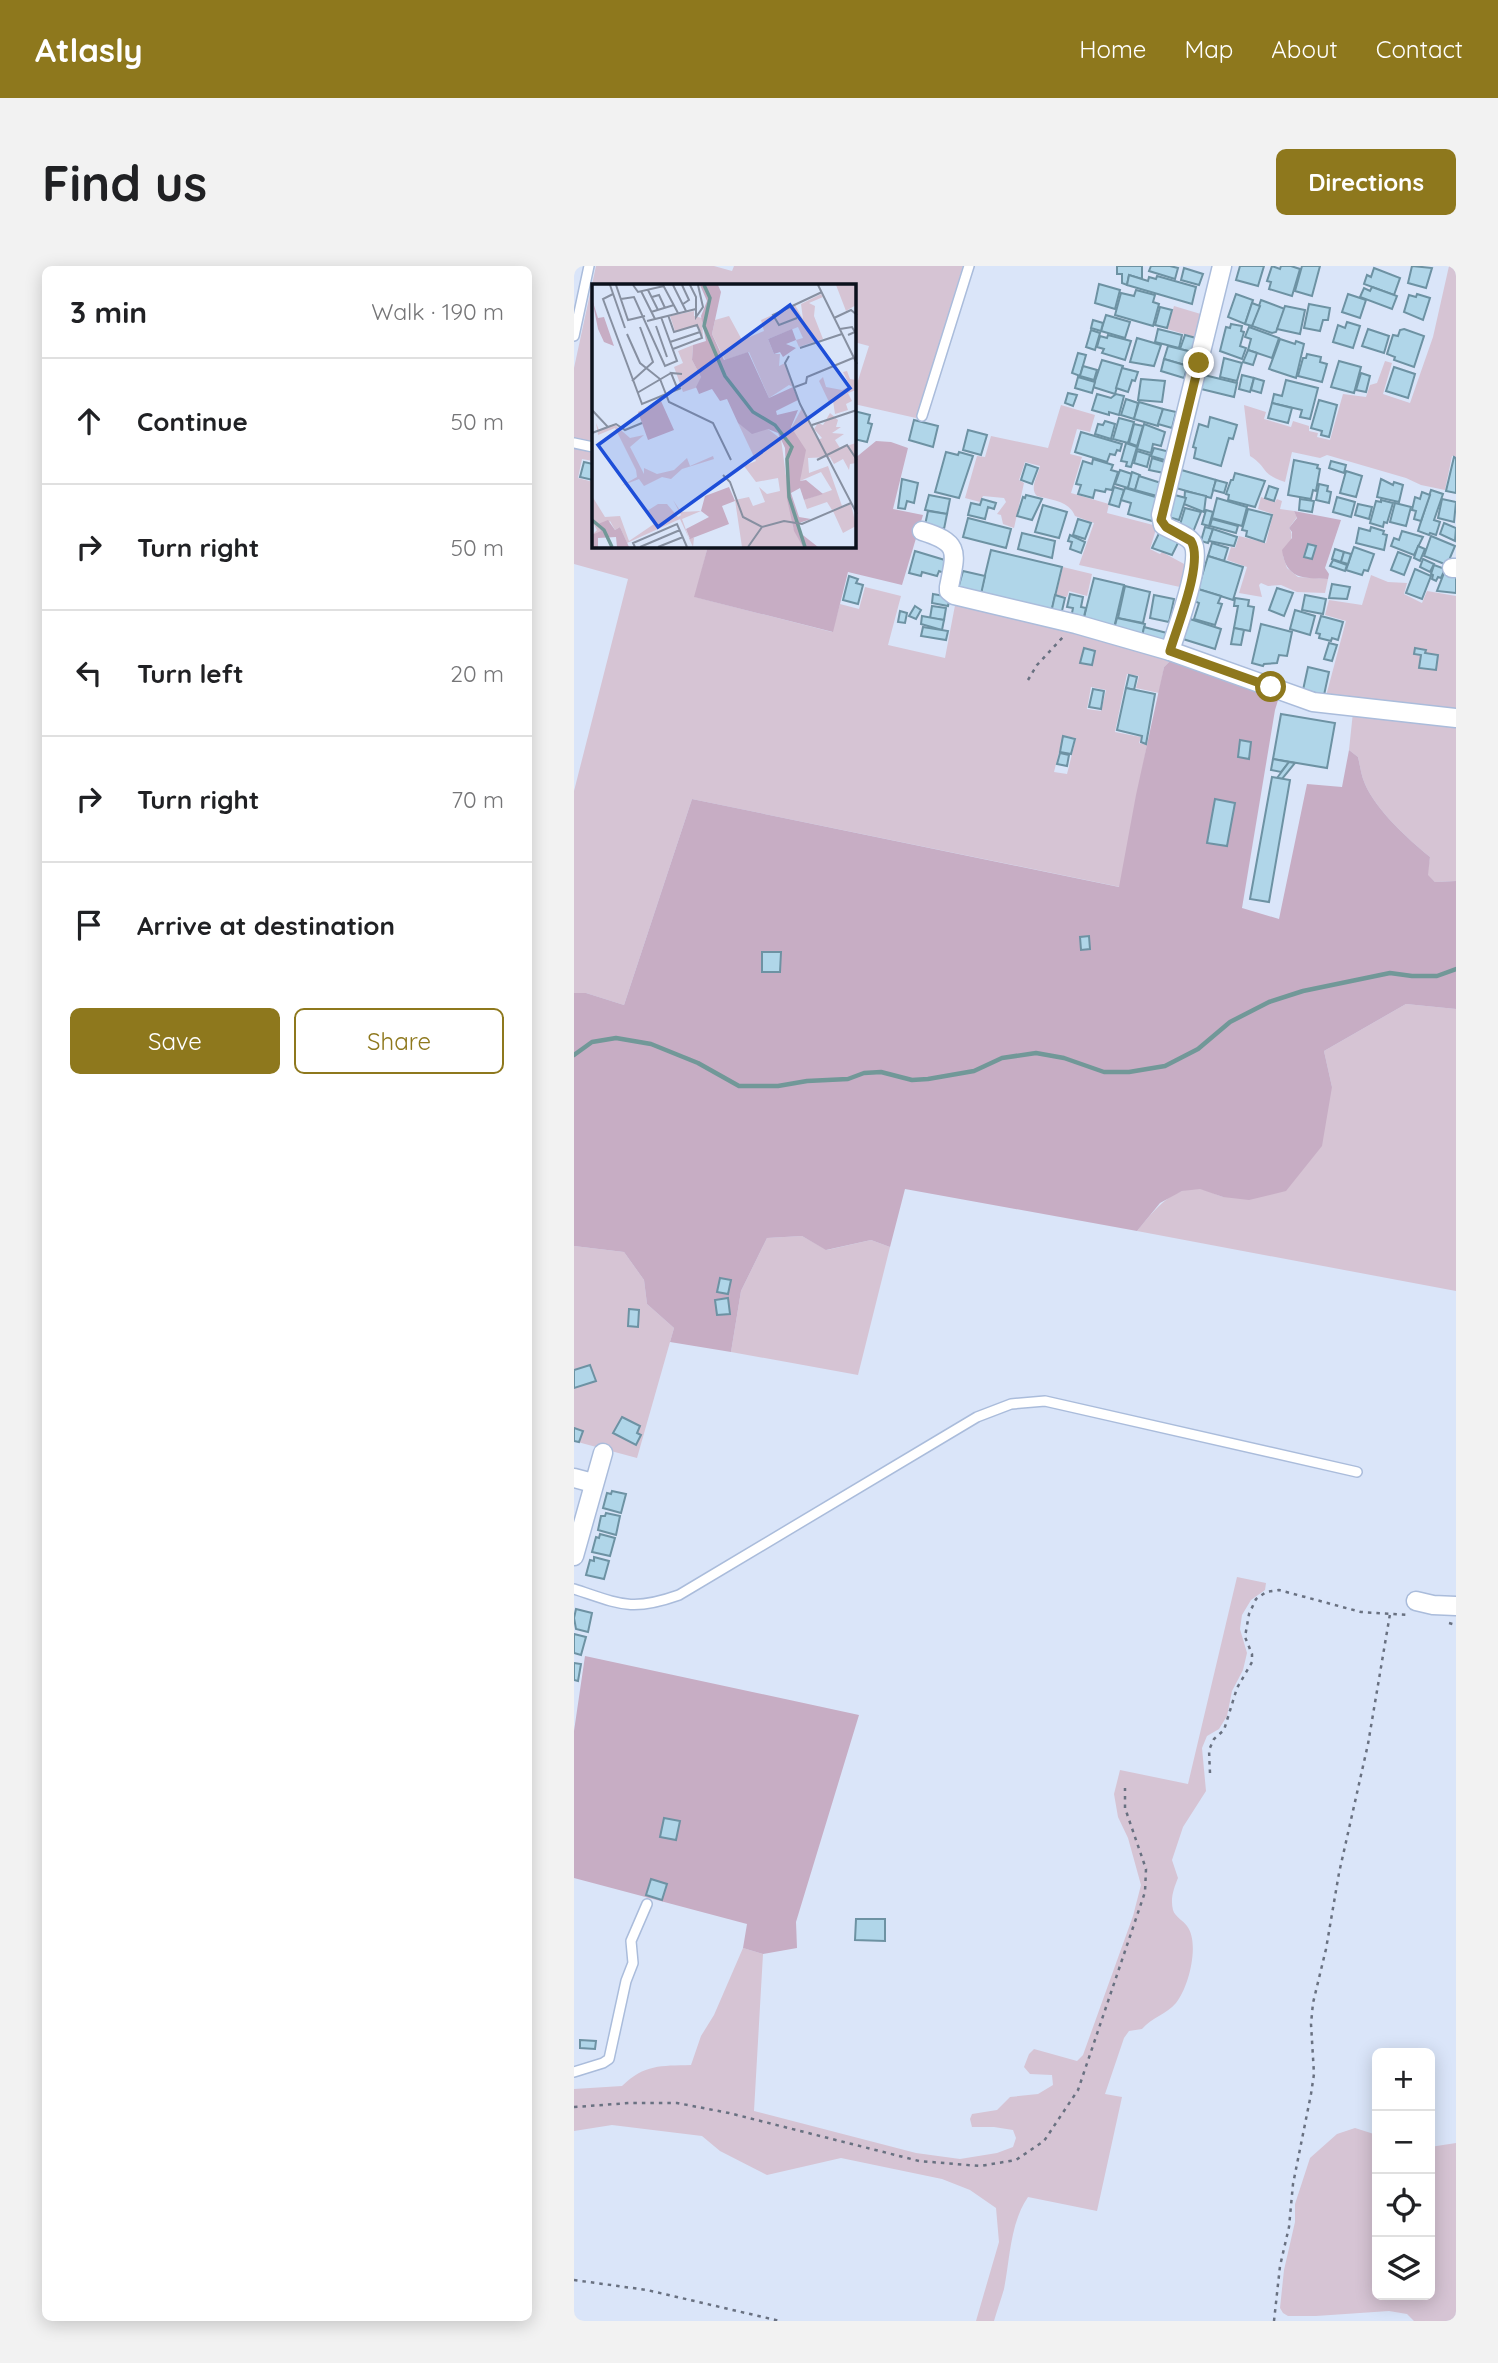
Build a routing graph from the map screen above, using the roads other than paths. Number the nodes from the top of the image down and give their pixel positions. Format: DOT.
graph roads {
  1 [pos="589,266"];
  2 [pos="969,266"];
  3 [pos="1222,266"];
  4 [pos="574,336"];
  5 [pos="922,416"];
  6 [pos="574,443"];
  7 [pos="592,447"];
  8 [pos="922,531"];
  9 [pos="1170,651"];
  10 [pos="1456,718"];
  11 [pos="603,1453"];
  12 [pos="1357,1472"];
  13 [pos="574,1478"];
  14 [pos="593,1483"];
  15 [pos="574,1556"];
  16 [pos="574,1589"];
  17 [pos="1456,1606"];
  18 [pos="1414,1608"];
  19 [pos="647,1904"];
  20 [pos="574,2072"];
  1 -- 4 [label="lane"];
  2 -- 5 [label="lane"];
  3 -- 9 [label="street"];
  6 -- 7 [label="lane"];
  8 -- 9 [label="street"];
  9 -- 10 [label="street"];
  11 -- 14 [label="street"];
  12 -- 16 [label="lane"];
  13 -- 14 [label="street"];
  14 -- 15 [label="street"];
  17 -- 18 [label="street"];
  19 -- 20 [label="lane"];
}
